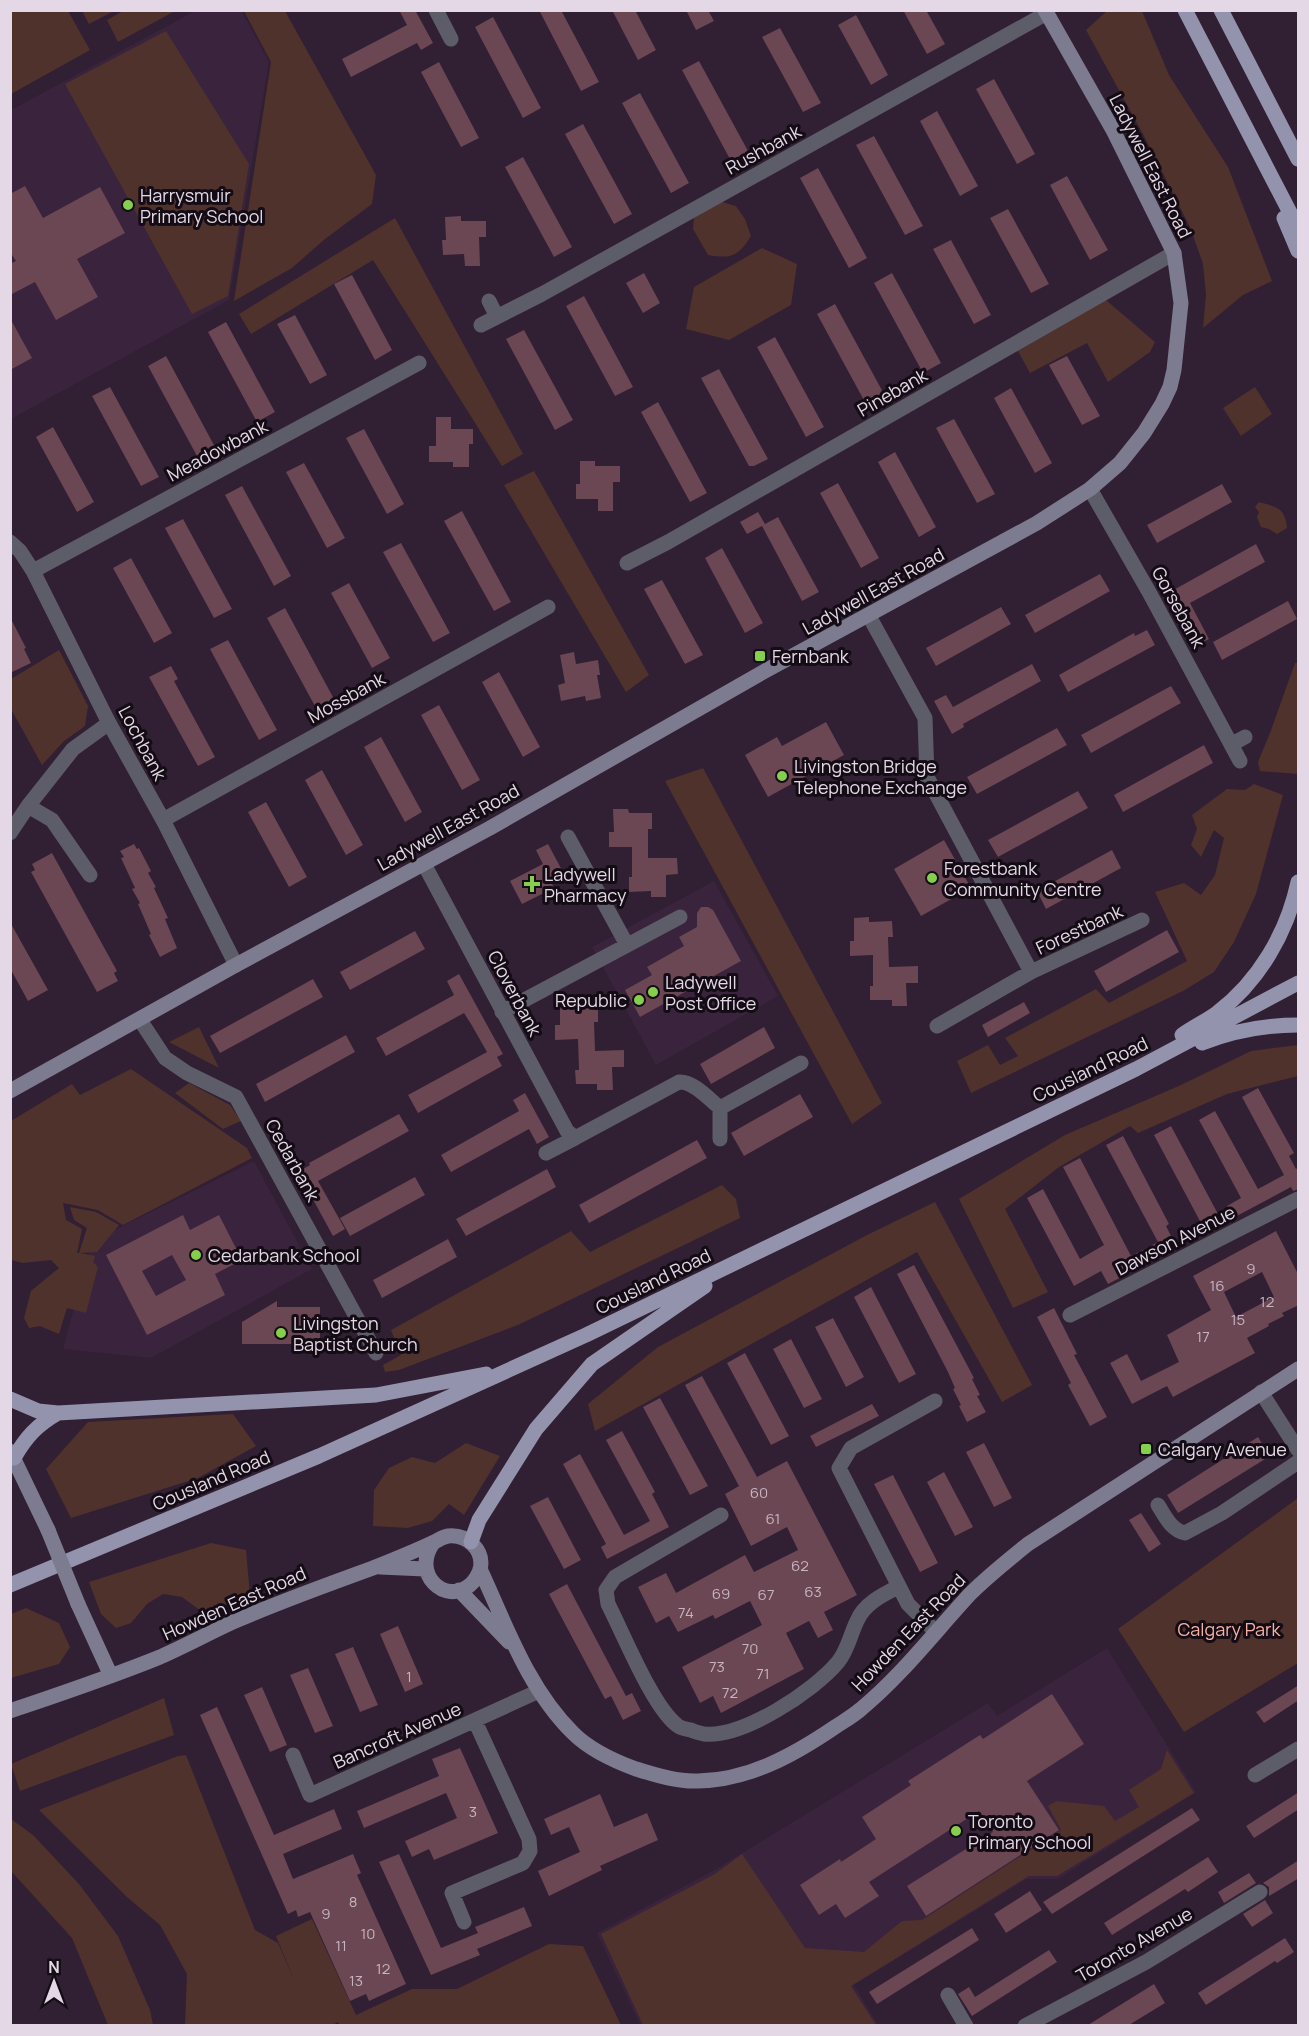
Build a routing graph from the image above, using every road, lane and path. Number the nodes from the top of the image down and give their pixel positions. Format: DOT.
graph roads {
  1 [pos="436,10"];
  2 [pos="1185,10"];
  3 [pos="1221,10"];
  4 [pos="1046,12"];
  5 [pos="451,39"];
  6 [pos="1261,88"];
  7 [pos="1250,135"];
  8 [pos="1299,139"];
  9 [pos="1299,159"];
  10 [pos="1299,228"];
  11 [pos="1299,251"];
  12 [pos="1174,253"];
  13 [pos="489,302"];
  14 [pos="496,317"];
  15 [pos="481,325"];
  16 [pos="419,363"];
  17 [pos="1090,489"];
  18 [pos="10,542"];
  19 [pos="627,563"];
  20 [pos="33,571"];
  21 [pos="548,607"];
  22 [pos="869,616"];
  23 [pos="109,723"];
  24 [pos="1240,761"];
  25 [pos="28,806"];
  26 [pos="163,820"];
  27 [pos="10,833"];
  28 [pos="568,837"];
  29 [pos="424,864"];
  30 [pos="90,875"];
  31 [pos="1299,882"];
  32 [pos="680,917"];
  33 [pos="1142,920"];
  34 [pos="627,945"];
  35 [pos="236,965"];
  36 [pos="1031,972"];
  37 [pos="1299,983"];
  38 [pos="502,1012"];
  39 [pos="140,1020"];
  40 [pos="1299,1025"];
  41 [pos="937,1026"];
  42 [pos="801,1063"];
  43 [pos="1136,1069"];
  44 [pos="10,1091"];
  45 [pos="720,1108"];
  46 [pos="574,1138"];
  47 [pos="720,1139"];
  48 [pos="546,1153"];
  49 [pos="1299,1199"];
  50 [pos="744,1259"];
  51 [pos="1070,1315"];
  52 [pos="376,1353"];
  53 [pos="510,1369"];
  54 [pos="1299,1369"];
  55 [pos="1262,1392"];
  56 [pos="10,1399"];
  57 [pos="935,1401"];
  58 [pos="58,1413"];
  59 [pos="1299,1450"];
  60 [pos="12,1454"];
  61 [pos="1299,1462"];
  62 [pos="1158,1504"];
  63 [pos="721,1515"];
  64 [pos="434,1542"];
  65 [pos="471,1542"];
  66 [pos="374,1567"];
  67 [pos="425,1569"];
  68 [pos="480,1569"];
  69 [pos="10,1585"];
  70 [pos="898,1587"];
  71 [pos="459,1590"];
  72 [pos="936,1632"];
  73 [pos="517,1651"];
  74 [pos="111,1676"];
  75 [pos="539,1691"];
  76 [pos="10,1712"];
  77 [pos="475,1721"];
  78 [pos="1299,1749"];
  79 [pos="292,1755"];
  80 [pos="1255,1775"];
  81 [pos="1260,1892"];
  82 [pos="464,1923"];
  83 [pos="948,1995"];
  84 [pos="966,2025"];
  85 [pos="1025,2025"];
  1 -- 5 [label="street"];
  2 -- 7 [label="main road"];
  3 -- 6 [label="main road"];
  4 -- 12 [label="street, Ladywell East Road"];
  4 -- 14 [label="street, Rushbank"];
  6 -- 8 [label="main road"];
  6 -- 9 [label="main road"];
  7 -- 10 [label="main road"];
  7 -- 11 [label="main road"];
  12 -- 17 [label="street, Ladywell East Road"];
  12 -- 19 [label="street, Pinebank"];
  13 -- 14 [label="street"];
  14 -- 15 [label="street, Rushbank"];
  16 -- 20 [label="street, Meadowbank"];
  17 -- 22 [label="street, Ladywell East Road"];
  17 -- 24 [label="street, Gorsebank"];
  18 -- 20 [label="street, Lochbank"];
  20 -- 23 [label="street, Lochbank"];
  21 -- 26 [label="street, Mossbank"];
  22 -- 29 [label="street, Ladywell East Road"];
  22 -- 36 [label="street, Forestbank"];
  23 -- 25 [label="street"];
  23 -- 26 [label="street, Lochbank"];
  25 -- 27 [label="street"];
  25 -- 30 [label="street"];
  26 -- 35 [label="street, Lochbank"];
  28 -- 34 [label="street"];
  29 -- 35 [label="street, Ladywell East Road"];
  29 -- 38 [label="street, Cloverbank"];
  31 -- 43 [label="main road"];
  32 -- 34 [label="street"];
  33 -- 36 [label="street, Forestbank"];
  34 -- 38 [label="street"];
  35 -- 39 [label="street, Ladywell East Road"];
  36 -- 41 [label="street, Forestbank"];
  37 -- 43 [label="main road, Cousland Road"];
  38 -- 46 [label="street, Cloverbank"];
  39 -- 44 [label="street, Ladywell East Road"];
  39 -- 52 [label="street, Cedarbank"];
  40 -- 43 [label="main road"];
  42 -- 45 [label="street"];
  43 -- 50 [label="main road, Cousland Road"];
  45 -- 46 [label="street"];
  45 -- 47 [label="street"];
  46 -- 48 [label="street"];
  49 -- 51 [label="street, Dawson Avenue"];
  50 -- 53 [label="main road, Cousland Road"];
  50 -- 65 [label="main road"];
  53 -- 58 [label="main road"];
  53 -- 69 [label="main road, Cousland Road"];
  54 -- 55 [label="street, Howden East Road"];
  55 -- 59 [label="street"];
  55 -- 72 [label="street, Howden East Road"];
  56 -- 58 [label="main road"];
  57 -- 70 [label="street"];
  58 -- 60 [label="main road"];
  60 -- 74 [label="street, bridge"];
  61 -- 62 [label="street"];
  63 -- 70 [label="street"];
  64 -- 65 [label="street, Howden East Road"];
  64 -- 66 [label="street, Howden East Road"];
  64 -- 67 [label="street"];
  65 -- 68 [label="street, Howden East Road"];
  66 -- 67 [label="street, Howden East Road"];
  66 -- 74 [label="street, Howden East Road"];
  67 -- 71 [label="street, Howden East Road"];
  68 -- 71 [label="street"];
  68 -- 73 [label="street, Howden East Road"];
  70 -- 72 [label="street"];
  71 -- 73 [label="street, Howden East Road"];
  72 -- 75 [label="street, Howden East Road"];
  73 -- 75 [label="street, Howden East Road"];
  74 -- 76 [label="street, Howden East Road"];
  75 -- 77 [label="street, Bancroft Avenue"];
  77 -- 79 [label="street, Bancroft Avenue"];
  77 -- 82 [label="street"];
  78 -- 80 [label="street"];
  81 -- 85 [label="street, Toronto Avenue"];
  83 -- 84 [label="street"];
}
